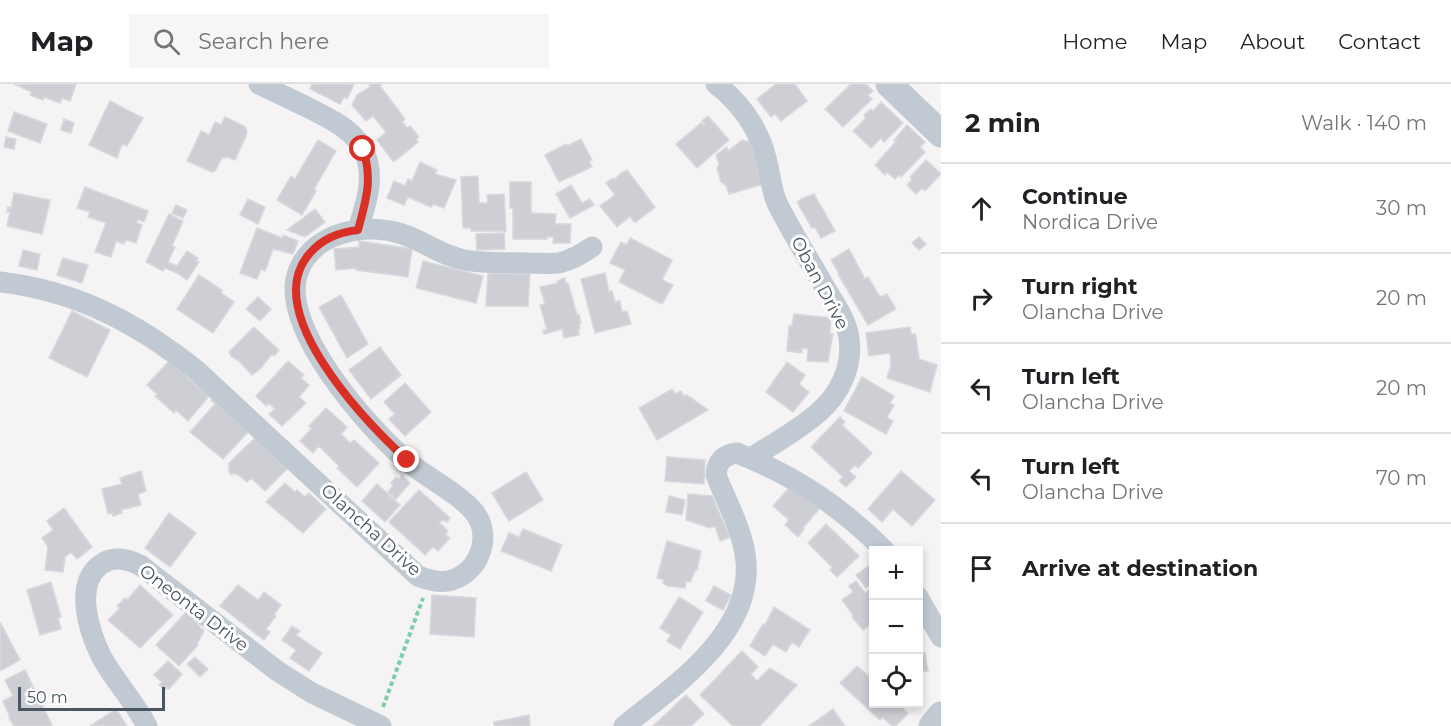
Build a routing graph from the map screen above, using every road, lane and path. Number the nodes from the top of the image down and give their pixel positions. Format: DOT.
graph roads {
  1 [pos="259,84"];
  2 [pos="716,84"];
  3 [pos="889,84"];
  4 [pos="941,134"];
  5 [pos="358,230"];
  6 [pos="592,247"];
  7 [pos="0,282"];
  8 [pos="751,459"];
  9 [pos="880,546"];
  10 [pos="430,580"];
  11 [pos="920,600"];
  12 [pos="941,638"];
  13 [pos="941,715"];
  14 [pos="379,725"];
  15 [pos="147,726"];
  16 [pos="624,726"];
  17 [pos="932,726"];
  1 -- 5 [label="street"];
  2 -- 8 [label="street, Oban Drive"];
  3 -- 4 [label="street"];
  5 -- 6 [label="street, Olancha Drive"];
  5 -- 10 [label="street, Olancha Drive"];
  7 -- 10 [label="street, Olancha Drive"];
  8 -- 9 [label="street"];
  8 -- 16 [label="street"];
  10 -- 14 [label="path"];
  11 -- 12 [label="street"];
  13 -- 17 [label="street"];
  14 -- 15 [label="street, Oneonta Drive"];
}
